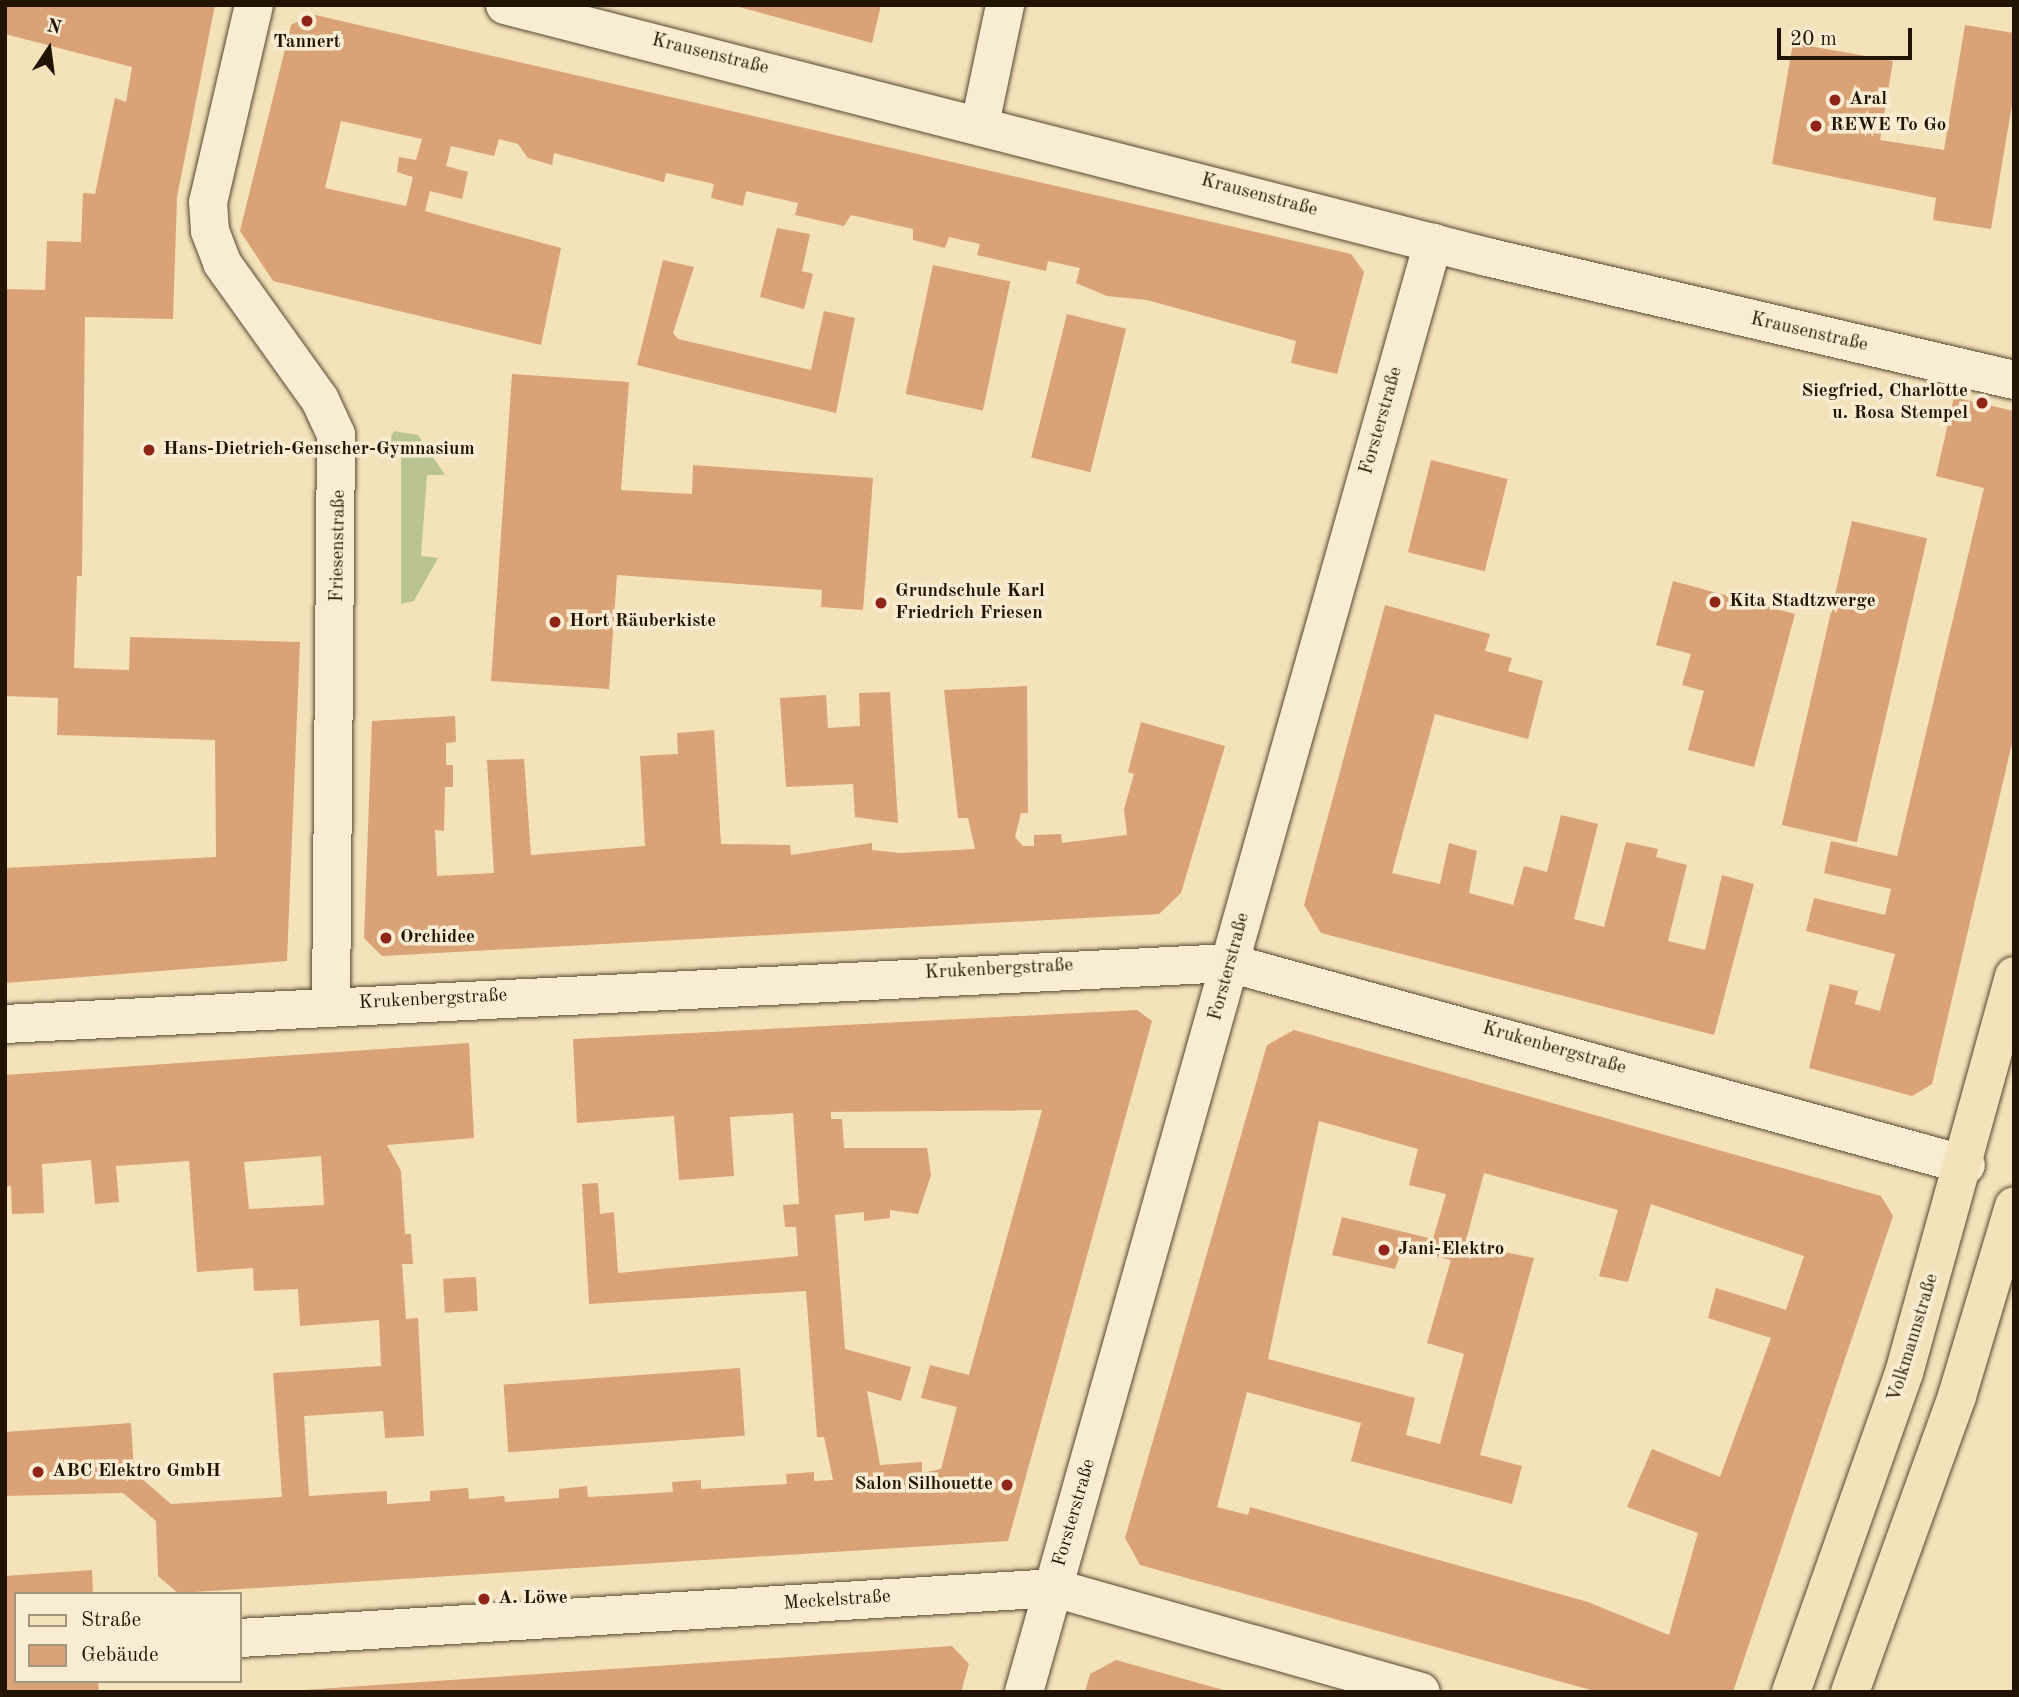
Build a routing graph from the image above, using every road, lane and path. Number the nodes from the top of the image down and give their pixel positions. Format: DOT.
graph roads {
  1 [pos="254,5"];
  2 [pos="505,5"];
  3 [pos="1005,5"];
  4 [pos="980,124"];
  5 [pos="1433,243"];
  6 [pos="2014,380"];
  7 [pos="1229,963"];
  8 [pos="2014,976"];
  9 [pos="331,1004"];
  10 [pos="5,1024"];
  11 [pos="1966,1165"];
  12 [pos="2014,1206"];
  13 [pos="1054,1587"];
  14 [pos="242,1637"];
  15 [pos="1024,1692"];
  16 [pos="1421,1692"];
  17 [pos="1791,1692"];
  18 [pos="1850,1692"];
  1 -- 9 [label="street, Friesenstraße"];
  2 -- 4 [label="street, Krausenstraße"];
  3 -- 4 [label="street"];
  4 -- 5 [label="street, Krausenstraße"];
  5 -- 6 [label="street, Krausenstraße"];
  5 -- 7 [label="street, Forsterstraße"];
  7 -- 9 [label="street, Krukenbergstraße"];
  7 -- 11 [label="street, Krukenbergstraße"];
  7 -- 13 [label="street, Forsterstraße"];
  8 -- 11 [label="main road, Volkmannstraße"];
  9 -- 10 [label="street, Krukenbergstraße"];
  11 -- 17 [label="main road, Volkmannstraße"];
  12 -- 18 [label="main road"];
  13 -- 14 [label="street, Meckelstraße"];
  13 -- 15 [label="street, Forsterstraße"];
  13 -- 16 [label="street, Meckelstraße"];
}
